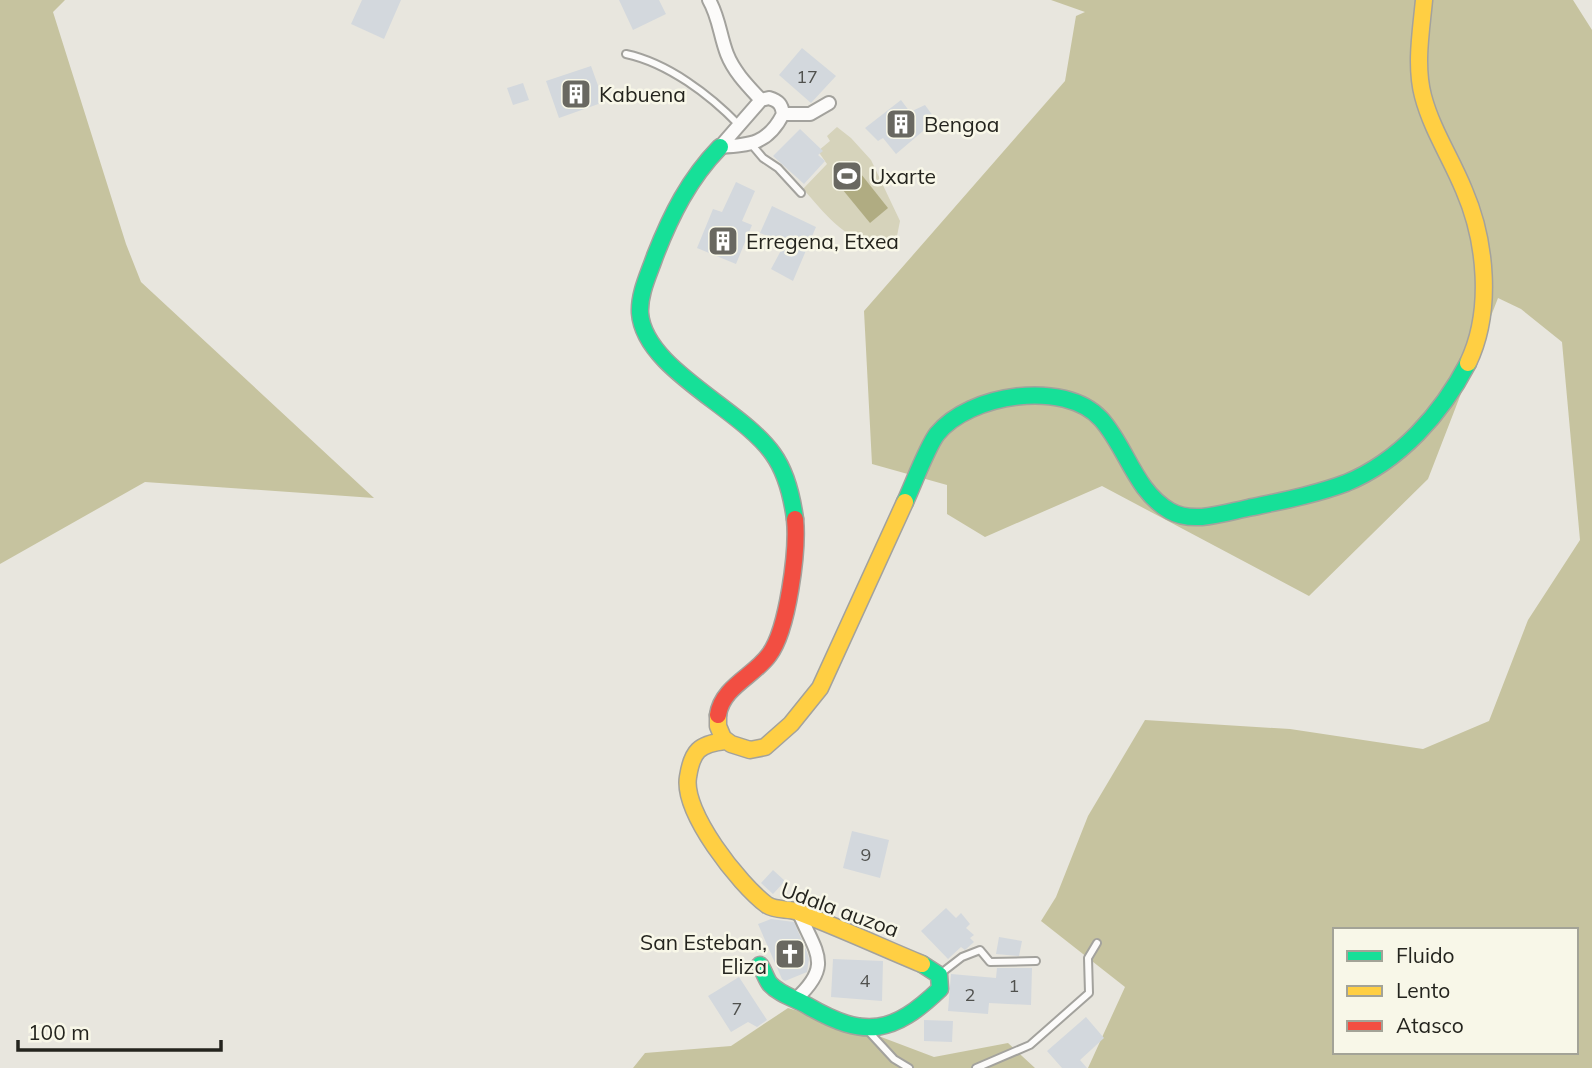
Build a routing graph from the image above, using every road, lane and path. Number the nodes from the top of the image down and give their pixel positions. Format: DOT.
graph roads {
  1 [pos="709,0"];
  2 [pos="1424,0"];
  3 [pos="626,54"];
  4 [pos="761,100"];
  5 [pos="829,103"];
  6 [pos="783,114"];
  7 [pos="739,125"];
  8 [pos="752,145"];
  9 [pos="720,148"];
  10 [pos="801,193"];
  11 [pos="724,741"];
  12 [pos="799,913"];
  13 [pos="1097,943"];
  14 [pos="1036,961"];
  15 [pos="760,965"];
  16 [pos="939,975"];
  17 [pos="796,999"];
  18 [pos="867,1029"];
  19 [pos="909,1068"];
  20 [pos="976,1068"];
  1 -- 4 [label="street"];
  2 -- 11 [label="street"];
  3 -- 7 [label="lane"];
  4 -- 6 [label="street"];
  4 -- 7 [label="street"];
  5 -- 6 [label="street"];
  6 -- 8 [label="street"];
  7 -- 9 [label="street"];
  8 -- 9 [label="street"];
  8 -- 10 [label="lane"];
  9 -- 11 [label="street"];
  11 -- 12 [label="street, Udala auzoa"];
  12 -- 16 [label="street, Udala auzoa"];
  12 -- 17 [label="street"];
  13 -- 20 [label="lane"];
  14 -- 16 [label="lane"];
  15 -- 17 [label="street"];
  16 -- 18 [label="street"];
  17 -- 18 [label="street"];
  18 -- 19 [label="lane"];
}
